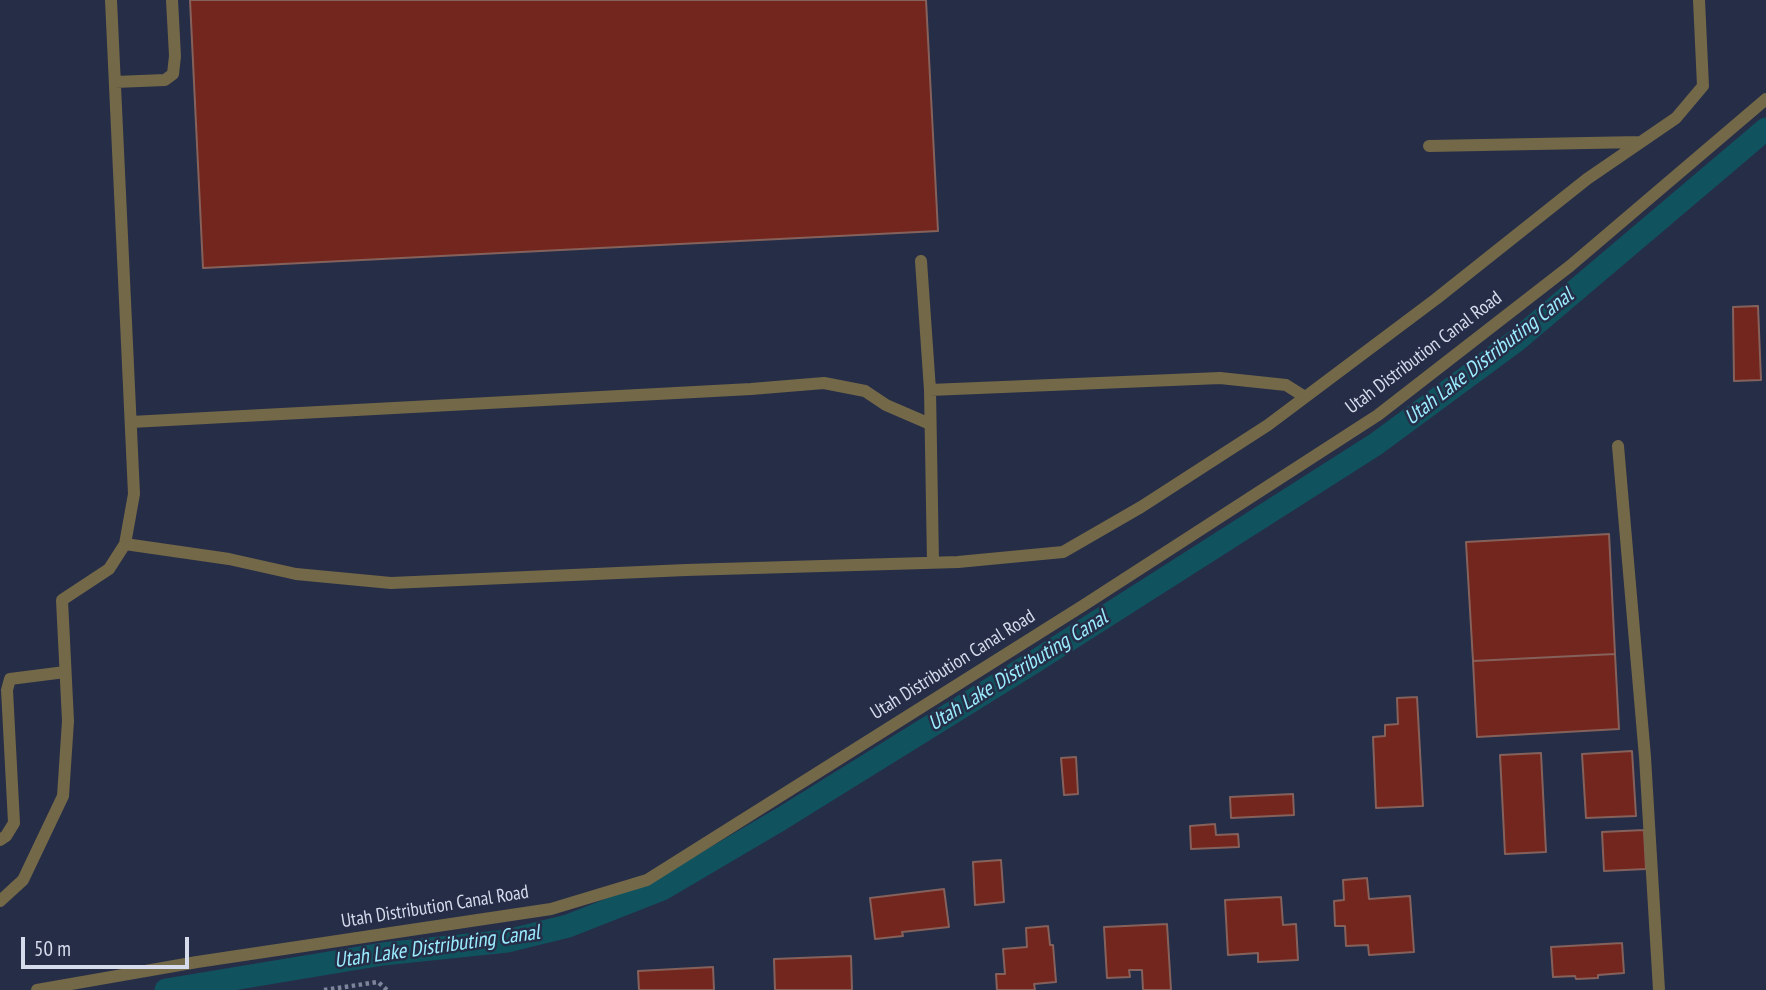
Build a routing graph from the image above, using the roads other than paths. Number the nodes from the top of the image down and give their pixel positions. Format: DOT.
graph roads {
  1 [pos="110,0"];
  2 [pos="172,0"];
  3 [pos="1699,0"];
  4 [pos="115,82"];
  5 [pos="1766,99"];
  6 [pos="1640,142"];
  7 [pos="1429,146"];
  8 [pos="921,261"];
  9 [pos="929,390"];
  10 [pos="1305,397"];
  11 [pos="131,422"];
  12 [pos="930,424"];
  13 [pos="1618,446"];
  14 [pos="125,544"];
  15 [pos="933,562"];
  16 [pos="65,672"];
  17 [pos="0,840"];
  18 [pos="0,901"];
  19 [pos="37,990"];
  20 [pos="1659,990"];
  1 -- 4 [label="lane"];
  2 -- 4 [label="lane"];
  3 -- 6 [label="lane"];
  4 -- 11 [label="lane"];
  5 -- 19 [label="lane, Utah Distribution Canal Road"];
  6 -- 7 [label="lane"];
  6 -- 10 [label="lane"];
  8 -- 9 [label="lane"];
  9 -- 10 [label="lane"];
  9 -- 12 [label="lane"];
  10 -- 15 [label="lane"];
  11 -- 12 [label="lane"];
  11 -- 14 [label="lane"];
  12 -- 15 [label="lane"];
  13 -- 20 [label="lane"];
  14 -- 15 [label="lane"];
  14 -- 16 [label="lane"];
  16 -- 17 [label="lane"];
  16 -- 18 [label="lane"];
}
